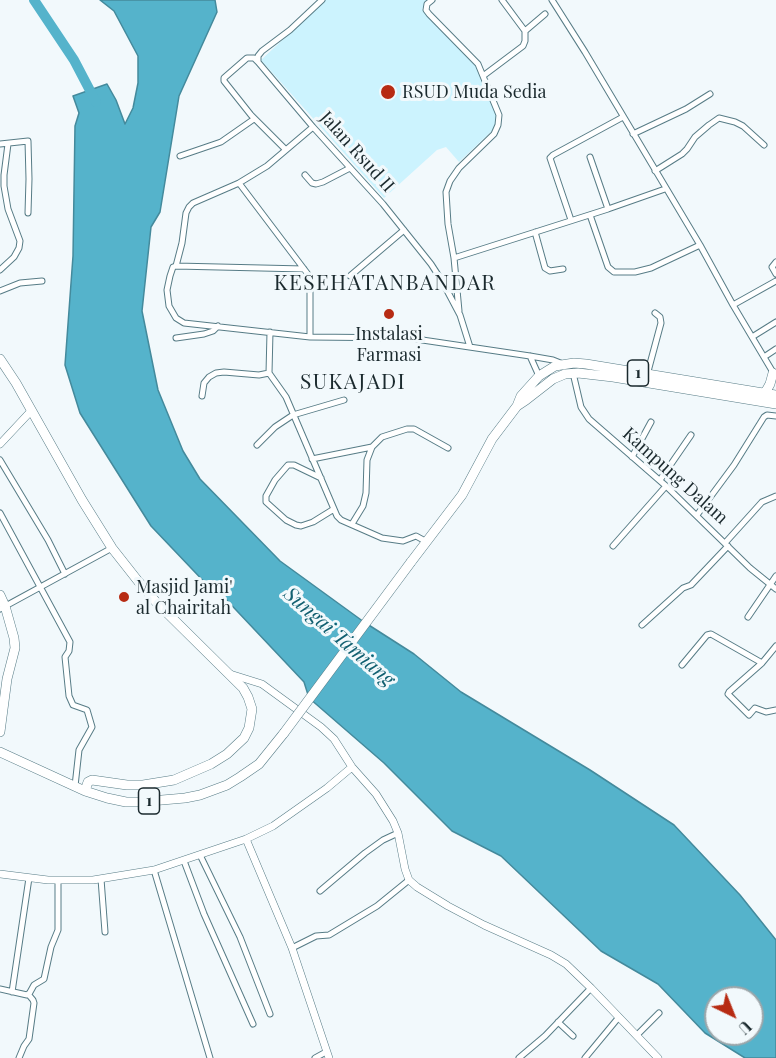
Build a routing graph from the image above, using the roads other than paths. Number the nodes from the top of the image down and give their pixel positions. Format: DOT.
graph roads {
  1 [pos="432,0"];
  2 [pos="502,0"];
  3 [pos="552,0"];
  4 [pos="319,1"];
  5 [pos="545,14"];
  6 [pos="525,31"];
  7 [pos="258,62"];
  8 [pos="483,76"];
  9 [pos="710,94"];
  10 [pos="623,117"];
  11 [pos="254,118"];
  12 [pos="313,127"];
  13 [pos="633,134"];
  14 [pos="0,144"];
  15 [pos="8,144"];
  16 [pos="764,145"];
  17 [pos="286,150"];
  18 [pos="180,156"];
  19 [pos="590,157"];
  20 [pos="350,168"];
  21 [pos="655,171"];
  22 [pos="305,175"];
  23 [pos="239,183"];
  24 [pos="665,189"];
  25 [pos="608,209"];
  26 [pos="28,213"];
  27 [pos="590,215"];
  28 [pos="571,220"];
  29 [pos="404,230"];
  30 [pos="535,232"];
  31 [pos="700,245"];
  32 [pos="454,258"];
  33 [pos="776,262"];
  34 [pos="176,266"];
  35 [pos="304,269"];
  36 [pos="563,269"];
  37 [pos="0,270"];
  38 [pos="776,274"];
  39 [pos="350,276"];
  40 [pos="42,281"];
  41 [pos="776,281"];
  42 [pos="0,291"];
  43 [pos="732,305"];
  44 [pos="655,313"];
  45 [pos="460,315"];
  46 [pos="776,322"];
  47 [pos="218,326"];
  48 [pos="270,332"];
  49 [pos="752,337"];
  50 [pos="176,338"];
  51 [pos="310,338"];
  52 [pos="470,347"];
  53 [pos="776,349"];
  54 [pos="530,356"];
  55 [pos="764,357"];
  56 [pos="0,359"];
  57 [pos="563,364"];
  58 [pos="573,373"];
  59 [pos="269,374"];
  60 [pos="647,375"];
  61 [pos="539,376"];
  62 [pos="775,376"];
  63 [pos="705,388"];
  64 [pos="765,393"];
  65 [pos="776,395"];
  66 [pos="202,396"];
  67 [pos="344,400"];
  68 [pos="776,404"];
  69 [pos="517,405"];
  70 [pos="31,411"];
  71 [pos="293,415"];
  72 [pos="776,416"];
  73 [pos="651,422"];
  74 [pos="691,435"];
  75 [pos="0,444"];
  76 [pos="257,445"];
  77 [pos="372,447"];
  78 [pos="448,448"];
  79 [pos="632,457"];
  80 [pos="312,459"];
  81 [pos="0,460"];
  82 [pos="321,478"];
  83 [pos="660,480"];
  84 [pos="666,486"];
  85 [pos="776,495"];
  86 [pos="334,509"];
  87 [pos="0,513"];
  88 [pos="697,515"];
  89 [pos="352,524"];
  90 [pos="427,542"];
  91 [pos="727,545"];
  92 [pos="613,546"];
  93 [pos="112,548"];
  94 [pos="65,574"];
  95 [pos="776,576"];
  96 [pos="770,584"];
  97 [pos="40,588"];
  98 [pos="776,589"];
  99 [pos="0,595"];
  100 [pos="2,607"];
  101 [pos="748,617"];
  102 [pos="642,625"];
  103 [pos="776,646"];
  104 [pos="762,663"];
  105 [pos="682,665"];
  106 [pos="230,674"];
  107 [pos="776,710"];
  108 [pos="0,732"];
  109 [pos="0,752"];
  110 [pos="352,767"];
  111 [pos="75,786"];
  112 [pos="85,791"];
  113 [pos="398,833"];
  114 [pos="246,838"];
  115 [pos="200,855"];
  116 [pos="184,861"];
  117 [pos="154,870"];
  118 [pos="0,874"];
  119 [pos="29,878"];
  120 [pos="101,879"];
  121 [pos="58,880"];
  122 [pos="410,880"];
  123 [pos="320,891"];
  124 [pos="105,932"];
  125 [pos="292,948"];
  126 [pos="591,988"];
  127 [pos="0,989"];
  128 [pos="12,992"];
  129 [pos="28,994"];
  130 [pos="659,1013"];
  131 [pos="270,1014"];
  132 [pos="619,1017"];
  133 [pos="558,1023"];
  134 [pos="253,1024"];
  135 [pos="637,1035"];
  136 [pos="573,1036"];
  137 [pos="328,1055"];
  138 [pos="20,1058"];
  139 [pos="210,1058"];
  140 [pos="315,1058"];
  141 [pos="519,1058"];
  142 [pos="585,1058"];
  143 [pos="658,1058"];
  1 -- 8 [label="street"];
  2 -- 6 [label="street"];
  3 -- 10 [label="street"];
  4 -- 7 [label="street"];
  5 -- 6 [label="street"];
  6 -- 8 [label="street"];
  7 -- 11 [label="street"];
  7 -- 12 [label="street, Jalan Rsud II"];
  8 -- 32 [label="street"];
  9 -- 13 [label="street"];
  10 -- 13 [label="street"];
  10 -- 28 [label="street"];
  11 -- 17 [label="street"];
  11 -- 18 [label="street"];
  12 -- 17 [label="street"];
  12 -- 20 [label="street, Jalan Rsud II"];
  13 -- 21 [label="street"];
  14 -- 15 [label="street"];
  15 -- 26 [label="street"];
  15 -- 37 [label="street"];
  16 -- 21 [label="street"];
  17 -- 23 [label="street"];
  19 -- 25 [label="street"];
  20 -- 22 [label="street"];
  20 -- 29 [label="street, Jalan Rsud II"];
  21 -- 24 [label="street"];
  23 -- 34 [label="street"];
  23 -- 35 [label="street"];
  24 -- 25 [label="street"];
  24 -- 31 [label="street"];
  25 -- 27 [label="street"];
  27 -- 28 [label="street"];
  27 -- 31 [label="street"];
  28 -- 30 [label="street"];
  29 -- 39 [label="street"];
  29 -- 45 [label="street, Jalan Rsud II"];
  30 -- 32 [label="street"];
  30 -- 36 [label="street"];
  31 -- 43 [label="street"];
  32 -- 45 [label="street"];
  33 -- 38 [label="street"];
  34 -- 35 [label="street"];
  34 -- 47 [label="street"];
  35 -- 51 [label="street"];
  40 -- 42 [label="street"];
  41 -- 43 [label="street"];
  43 -- 49 [label="street"];
  44 -- 60 [label="street"];
  45 -- 52 [label="street, Jalan Rsud II"];
  46 -- 49 [label="street"];
  47 -- 48 [label="street"];
  47 -- 50 [label="street"];
  48 -- 51 [label="street"];
  48 -- 59 [label="street"];
  49 -- 55 [label="street"];
  51 -- 52 [label="street"];
  52 -- 54 [label="street"];
  53 -- 55 [label="street"];
  54 -- 57 [label="street"];
  54 -- 61 [label="street"];
  55 -- 62 [label="street"];
  56 -- 70 [label="highway"];
  57 -- 60 [label="highway, 1"];
  57 -- 61 [label="highway, 1"];
  58 -- 63 [label="highway, 1"];
  58 -- 69 [label="highway, 1"];
  58 -- 79 [label="street, Kampung Dalam"];
  59 -- 66 [label="street"];
  59 -- 71 [label="street"];
  60 -- 63 [label="highway, 1"];
  61 -- 69 [label="highway, 1"];
  62 -- 64 [label="highway"];
  63 -- 64 [label="highway, 1"];
  63 -- 68 [label="highway, 1"];
  64 -- 65 [label="highway, 1"];
  67 -- 71 [label="street"];
  69 -- 90 [label="highway, 1"];
  70 -- 75 [label="street"];
  70 -- 93 [label="highway"];
  71 -- 76 [label="street"];
  71 -- 80 [label="street"];
  72 -- 88 [label="street"];
  73 -- 79 [label="street"];
  74 -- 83 [label="street"];
  77 -- 78 [label="street"];
  77 -- 80 [label="street"];
  77 -- 89 [label="street"];
  79 -- 83 [label="street, Kampung Dalam"];
  80 -- 82 [label="street"];
  81 -- 94 [label="street"];
  82 -- 86 [label="street"];
  82 -- 86 [label="street"];
  83 -- 84 [label="street, Kampung Dalam"];
  84 -- 88 [label="street, Kampung Dalam"];
  84 -- 92 [label="street"];
  85 -- 91 [label="street"];
  86 -- 89 [label="street"];
  87 -- 97 [label="street"];
  88 -- 91 [label="street, Kampung Dalam"];
  89 -- 90 [label="street"];
  90 -- 112 [label="highway, 1, bridge"];
  91 -- 96 [label="street, Kampung Dalam"];
  91 -- 102 [label="street"];
  93 -- 94 [label="street"];
  93 -- 106 [label="highway"];
  94 -- 97 [label="street"];
  95 -- 96 [label="street"];
  96 -- 98 [label="street, Kampung Dalam"];
  96 -- 101 [label="street"];
  97 -- 100 [label="street"];
  97 -- 111 [label="street"];
  99 -- 100 [label="highway"];
  100 -- 108 [label="highway"];
  103 -- 104 [label="street"];
  104 -- 105 [label="street"];
  104 -- 107 [label="street"];
  106 -- 110 [label="street"];
  106 -- 112 [label="highway"];
  109 -- 111 [label="highway, 1"];
  110 -- 113 [label="street"];
  110 -- 114 [label="street"];
  111 -- 112 [label="highway, 1"];
  113 -- 122 [label="street"];
  113 -- 123 [label="street"];
  114 -- 115 [label="street"];
  114 -- 125 [label="street"];
  115 -- 116 [label="street"];
  115 -- 131 [label="street"];
  116 -- 117 [label="street"];
  116 -- 134 [label="street"];
  117 -- 120 [label="street"];
  117 -- 139 [label="street"];
  118 -- 119 [label="street"];
  119 -- 121 [label="street"];
  119 -- 128 [label="street"];
  120 -- 121 [label="street"];
  120 -- 124 [label="street"];
  121 -- 129 [label="street"];
  122 -- 125 [label="street"];
  122 -- 126 [label="street"];
  125 -- 137 [label="street"];
  126 -- 132 [label="street"];
  126 -- 133 [label="street"];
  127 -- 128 [label="street"];
  128 -- 129 [label="street"];
  129 -- 138 [label="street"];
  130 -- 135 [label="street"];
  132 -- 135 [label="street"];
  132 -- 142 [label="street"];
  133 -- 136 [label="street"];
  133 -- 141 [label="street"];
  135 -- 143 [label="street"];
  137 -- 140 [label="street"];
}
